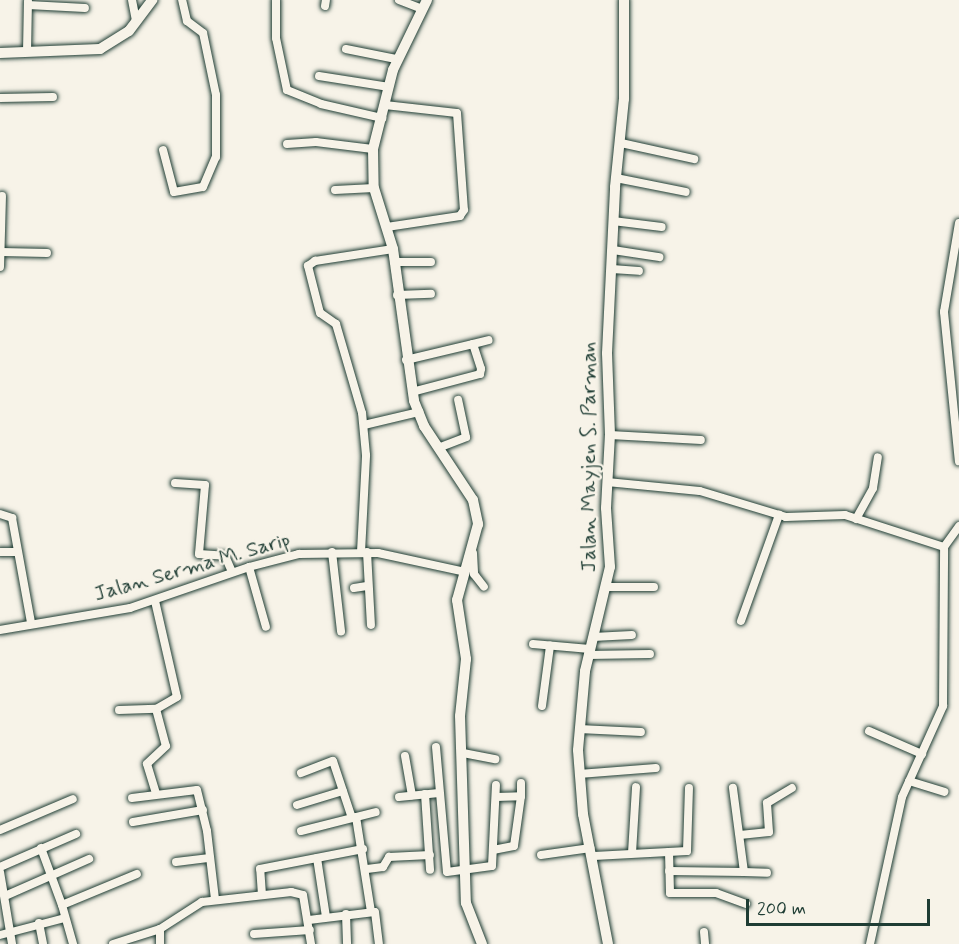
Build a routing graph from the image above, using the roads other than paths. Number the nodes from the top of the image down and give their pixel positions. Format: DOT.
graph roads {
  1 [pos="132,0"];
  2 [pos="152,0"];
  3 [pos="182,0"];
  4 [pos="276,0"];
  5 [pos="399,0"];
  6 [pos="624,0"];
  7 [pos="28,2"];
  8 [pos="425,5"];
  9 [pos="85,8"];
  10 [pos="136,21"];
  11 [pos="346,50"];
  12 [pos="27,52"];
  13 [pos="0,53"];
  14 [pos="396,59"];
  15 [pos="320,76"];
  16 [pos="389,87"];
  17 [pos="0,98"];
  18 [pos="53,98"];
  19 [pos="385,105"];
  20 [pos="382,117"];
  21 [pos="621,143"];
  22 [pos="287,144"];
  23 [pos="373,149"];
  24 [pos="163,150"];
  25 [pos="694,159"];
  26 [pos="616,178"];
  27 [pos="374,188"];
  28 [pos="335,190"];
  29 [pos="686,192"];
  30 [pos="2,196"];
  31 [pos="613,220"];
  32 [pos="959,223"];
  33 [pos="387,227"];
  34 [pos="662,227"];
  35 [pos="1,235"];
  36 [pos="393,249"];
  37 [pos="613,250"];
  38 [pos="2,252"];
  39 [pos="47,253"];
  40 [pos="659,257"];
  41 [pos="394,262"];
  42 [pos="432,262"];
  43 [pos="0,267"];
  44 [pos="612,269"];
  45 [pos="639,271"];
  46 [pos="431,294"];
  47 [pos="397,295"];
  48 [pos="489,340"];
  49 [pos="473,344"];
  50 [pos="406,360"];
  51 [pos="412,392"];
  52 [pos="458,400"];
  53 [pos="419,412"];
  54 [pos="364,425"];
  55 [pos="610,435"];
  56 [pos="701,440"];
  57 [pos="438,448"];
  58 [pos="878,457"];
  59 [pos="959,460"];
  60 [pos="607,482"];
  61 [pos="175,483"];
  62 [pos="0,514"];
  63 [pos="778,515"];
  64 [pos="856,519"];
  65 [pos="959,526"];
  66 [pos="944,547"];
  67 [pos="473,548"];
  68 [pos="0,552"];
  69 [pos="16,552"];
  70 [pos="332,552"];
  71 [pos="364,552"];
  72 [pos="249,567"];
  73 [pos="232,572"];
  74 [pos="465,572"];
  75 [pos="367,586"];
  76 [pos="484,587"];
  77 [pos="607,587"];
  78 [pos="654,587"];
  79 [pos="354,588"];
  80 [pos="154,601"];
  81 [pos="741,621"];
  82 [pos="31,623"];
  83 [pos="371,625"];
  84 [pos="266,627"];
  85 [pos="0,630"];
  86 [pos="341,631"];
  87 [pos="632,635"];
  88 [pos="593,637"];
  89 [pos="533,644"];
  90 [pos="550,646"];
  91 [pos="589,652"];
  92 [pos="650,654"];
  93 [pos="542,706"];
  94 [pos="119,710"];
  95 [pos="156,710"];
  96 [pos="579,729"];
  97 [pos="869,731"];
  98 [pos="641,732"];
  99 [pos="436,747"];
  100 [pos="463,753"];
  101 [pos="922,754"];
  102 [pos="405,756"];
  103 [pos="495,759"];
  104 [pos="656,768"];
  105 [pos="301,773"];
  106 [pos="579,774"];
  107 [pos="909,781"];
  108 [pos="521,783"];
  109 [pos="496,785"];
  110 [pos="636,787"];
  111 [pos="689,788"];
  112 [pos="733,788"];
  113 [pos="792,788"];
  114 [pos="343,791"];
  115 [pos="944,792"];
  116 [pos="438,793"];
  117 [pos="156,794"];
  118 [pos="425,794"];
  119 [pos="412,795"];
  120 [pos="521,796"];
  121 [pos="399,797"];
  122 [pos="496,797"];
  123 [pos="132,798"];
  124 [pos="73,799"];
  125 [pos="297,806"];
  126 [pos="203,810"];
  127 [pos="376,812"];
  128 [pos="354,817"];
  129 [pos="133,822"];
  130 [pos="0,830"];
  131 [pos="301,831"];
  132 [pos="76,834"];
  133 [pos="740,836"];
  134 [pos="41,848"];
  135 [pos="363,849"];
  136 [pos="493,850"];
  137 [pos="593,852"];
  138 [pos="669,852"];
  139 [pos="632,853"];
  140 [pos="430,855"];
  141 [pos="541,855"];
  142 [pos="210,858"];
  143 [pos="317,858"];
  144 [pos="88,859"];
  145 [pos="176,862"];
  146 [pos="0,867"];
  147 [pos="367,869"];
  148 [pos="430,870"];
  149 [pos="467,870"];
  150 [pos="669,871"];
  151 [pos="0,872"];
  152 [pos="744,872"];
  153 [pos="767,873"];
  154 [pos="137,874"];
  155 [pos="53,877"];
  156 [pos="262,895"];
  157 [pos="214,899"];
  158 [pos="4,902"];
  159 [pos="746,904"];
  160 [pos="62,905"];
  161 [pos="371,912"];
  162 [pos="346,914"];
  163 [pos="326,917"];
  164 [pos="65,918"];
  165 [pos="309,920"];
  166 [pos="39,923"];
  167 [pos="160,929"];
  168 [pos="310,930"];
  169 [pos="10,932"];
  170 [pos="704,932"];
  171 [pos="254,934"];
  172 [pos="0,935"];
  173 [pos="12,944"];
  174 [pos="42,944"];
  175 [pos="73,944"];
  176 [pos="113,944"];
  177 [pos="160,944"];
  178 [pos="311,944"];
  179 [pos="347,944"];
  180 [pos="379,944"];
  181 [pos="482,944"];
  182 [pos="608,944"];
  183 [pos="705,944"];
  184 [pos="870,944"];
  1 -- 10 [label="street"];
  2 -- 10 [label="street"];
  3 -- 24 [label="street"];
  4 -- 20 [label="street"];
  5 -- 8 [label="street"];
  6 -- 21 [label="street, Jalan Mayjen S. Parman"];
  7 -- 9 [label="street"];
  7 -- 12 [label="street"];
  8 -- 14 [label="street"];
  10 -- 12 [label="street"];
  11 -- 14 [label="street"];
  12 -- 13 [label="street"];
  14 -- 16 [label="street"];
  15 -- 16 [label="street"];
  16 -- 19 [label="street"];
  17 -- 18 [label="street"];
  19 -- 20 [label="street"];
  19 -- 33 [label="street"];
  20 -- 23 [label="street"];
  21 -- 25 [label="street"];
  21 -- 26 [label="street, Jalan Mayjen S. Parman"];
  22 -- 23 [label="street"];
  23 -- 27 [label="street"];
  26 -- 29 [label="street"];
  26 -- 31 [label="street, Jalan Mayjen S. Parman"];
  27 -- 28 [label="street"];
  27 -- 33 [label="street"];
  30 -- 35 [label="street"];
  31 -- 34 [label="street"];
  31 -- 37 [label="street, Jalan Mayjen S. Parman"];
  32 -- 59 [label="street"];
  33 -- 36 [label="street"];
  35 -- 38 [label="street"];
  36 -- 41 [label="street"];
  36 -- 54 [label="street"];
  37 -- 40 [label="street"];
  37 -- 44 [label="street, Jalan Mayjen S. Parman"];
  38 -- 39 [label="street"];
  38 -- 43 [label="street"];
  41 -- 42 [label="street"];
  41 -- 47 [label="street"];
  44 -- 45 [label="street"];
  44 -- 55 [label="street, Jalan Mayjen S. Parman"];
  46 -- 47 [label="street"];
  47 -- 50 [label="street"];
  48 -- 49 [label="street"];
  49 -- 50 [label="street"];
  49 -- 51 [label="street"];
  50 -- 51 [label="street"];
  51 -- 53 [label="street"];
  52 -- 57 [label="street"];
  53 -- 54 [label="street"];
  53 -- 57 [label="street"];
  54 -- 71 [label="street"];
  55 -- 56 [label="street"];
  55 -- 60 [label="street, Jalan Mayjen S. Parman"];
  57 -- 67 [label="street"];
  58 -- 64 [label="street"];
  60 -- 63 [label="street"];
  60 -- 77 [label="street, Jalan Mayjen S. Parman"];
  61 -- 73 [label="street"];
  62 -- 69 [label="street"];
  63 -- 64 [label="street"];
  63 -- 81 [label="street"];
  64 -- 66 [label="street"];
  65 -- 66 [label="street"];
  66 -- 101 [label="street"];
  67 -- 74 [label="street"];
  67 -- 76 [label="street"];
  68 -- 69 [label="street"];
  69 -- 82 [label="street"];
  70 -- 71 [label="street, Jalan Serma M. Sarip"];
  70 -- 72 [label="street, Jalan Serma M. Sarip"];
  70 -- 86 [label="street"];
  71 -- 74 [label="street, Jalan Serma M. Sarip"];
  71 -- 75 [label="street"];
  72 -- 73 [label="street, Jalan Serma M. Sarip"];
  72 -- 84 [label="street"];
  73 -- 80 [label="street, Jalan Serma M. Sarip"];
  74 -- 100 [label="street"];
  75 -- 79 [label="street"];
  75 -- 83 [label="street"];
  77 -- 78 [label="street"];
  77 -- 88 [label="street, Jalan Mayjen S. Parman"];
  80 -- 82 [label="street, Jalan Serma M. Sarip"];
  80 -- 95 [label="street"];
  82 -- 85 [label="street, Jalan Serma M. Sarip"];
  87 -- 88 [label="street"];
  88 -- 91 [label="street, Jalan Mayjen S. Parman"];
  89 -- 90 [label="street"];
  90 -- 91 [label="street"];
  90 -- 93 [label="street"];
  91 -- 92 [label="street"];
  91 -- 96 [label="street, Jalan Mayjen S. Parman"];
  94 -- 95 [label="street"];
  95 -- 117 [label="street"];
  96 -- 98 [label="street"];
  96 -- 106 [label="street, Jalan Mayjen S. Parman"];
  97 -- 101 [label="street"];
  99 -- 116 [label="street"];
  100 -- 103 [label="street"];
  100 -- 149 [label="street"];
  101 -- 107 [label="street"];
  102 -- 119 [label="street"];
  104 -- 106 [label="street"];
  105 -- 114 [label="street"];
  106 -- 137 [label="street, Jalan Mayjen S. Parman"];
  107 -- 115 [label="street"];
  107 -- 184 [label="street"];
  108 -- 120 [label="street"];
  109 -- 122 [label="street"];
  110 -- 139 [label="street"];
  111 -- 138 [label="street"];
  112 -- 133 [label="street"];
  113 -- 133 [label="street"];
  114 -- 125 [label="street"];
  114 -- 128 [label="street"];
  116 -- 118 [label="street"];
  116 -- 149 [label="street"];
  117 -- 123 [label="street"];
  117 -- 126 [label="street"];
  118 -- 119 [label="street"];
  118 -- 140 [label="street"];
  119 -- 121 [label="street"];
  120 -- 122 [label="street"];
  120 -- 136 [label="street"];
  122 -- 136 [label="street"];
  124 -- 130 [label="street"];
  126 -- 129 [label="street"];
  126 -- 142 [label="street"];
  127 -- 128 [label="street"];
  128 -- 131 [label="street"];
  128 -- 135 [label="street"];
  132 -- 134 [label="street"];
  133 -- 152 [label="street"];
  134 -- 146 [label="street"];
  134 -- 155 [label="street"];
  135 -- 143 [label="street"];
  135 -- 147 [label="street"];
  136 -- 149 [label="street"];
  137 -- 139 [label="street"];
  137 -- 141 [label="street"];
  137 -- 182 [label="street, Jalan Mayjen S. Parman"];
  138 -- 139 [label="street"];
  138 -- 150 [label="street"];
  140 -- 147 [label="street"];
  140 -- 148 [label="street"];
  142 -- 145 [label="street"];
  142 -- 157 [label="street"];
  143 -- 156 [label="street"];
  143 -- 163 [label="street"];
  144 -- 155 [label="street"];
  147 -- 161 [label="street"];
  149 -- 181 [label="street"];
  150 -- 152 [label="street"];
  150 -- 159 [label="street"];
  151 -- 158 [label="street"];
  152 -- 153 [label="street"];
  154 -- 160 [label="street"];
  155 -- 158 [label="street"];
  155 -- 160 [label="street"];
  156 -- 157 [label="street"];
  156 -- 165 [label="street"];
  157 -- 167 [label="street"];
  158 -- 169 [label="street"];
  160 -- 164 [label="street"];
  161 -- 162 [label="street"];
  161 -- 180 [label="street"];
  162 -- 163 [label="street"];
  162 -- 179 [label="street"];
  163 -- 165 [label="street"];
  164 -- 166 [label="street"];
  164 -- 175 [label="street"];
  165 -- 168 [label="street"];
  166 -- 169 [label="street"];
  166 -- 174 [label="street"];
  167 -- 176 [label="street"];
  167 -- 177 [label="street"];
  168 -- 171 [label="street"];
  168 -- 178 [label="street"];
  169 -- 172 [label="street"];
  169 -- 173 [label="street"];
  170 -- 183 [label="street"];
}
